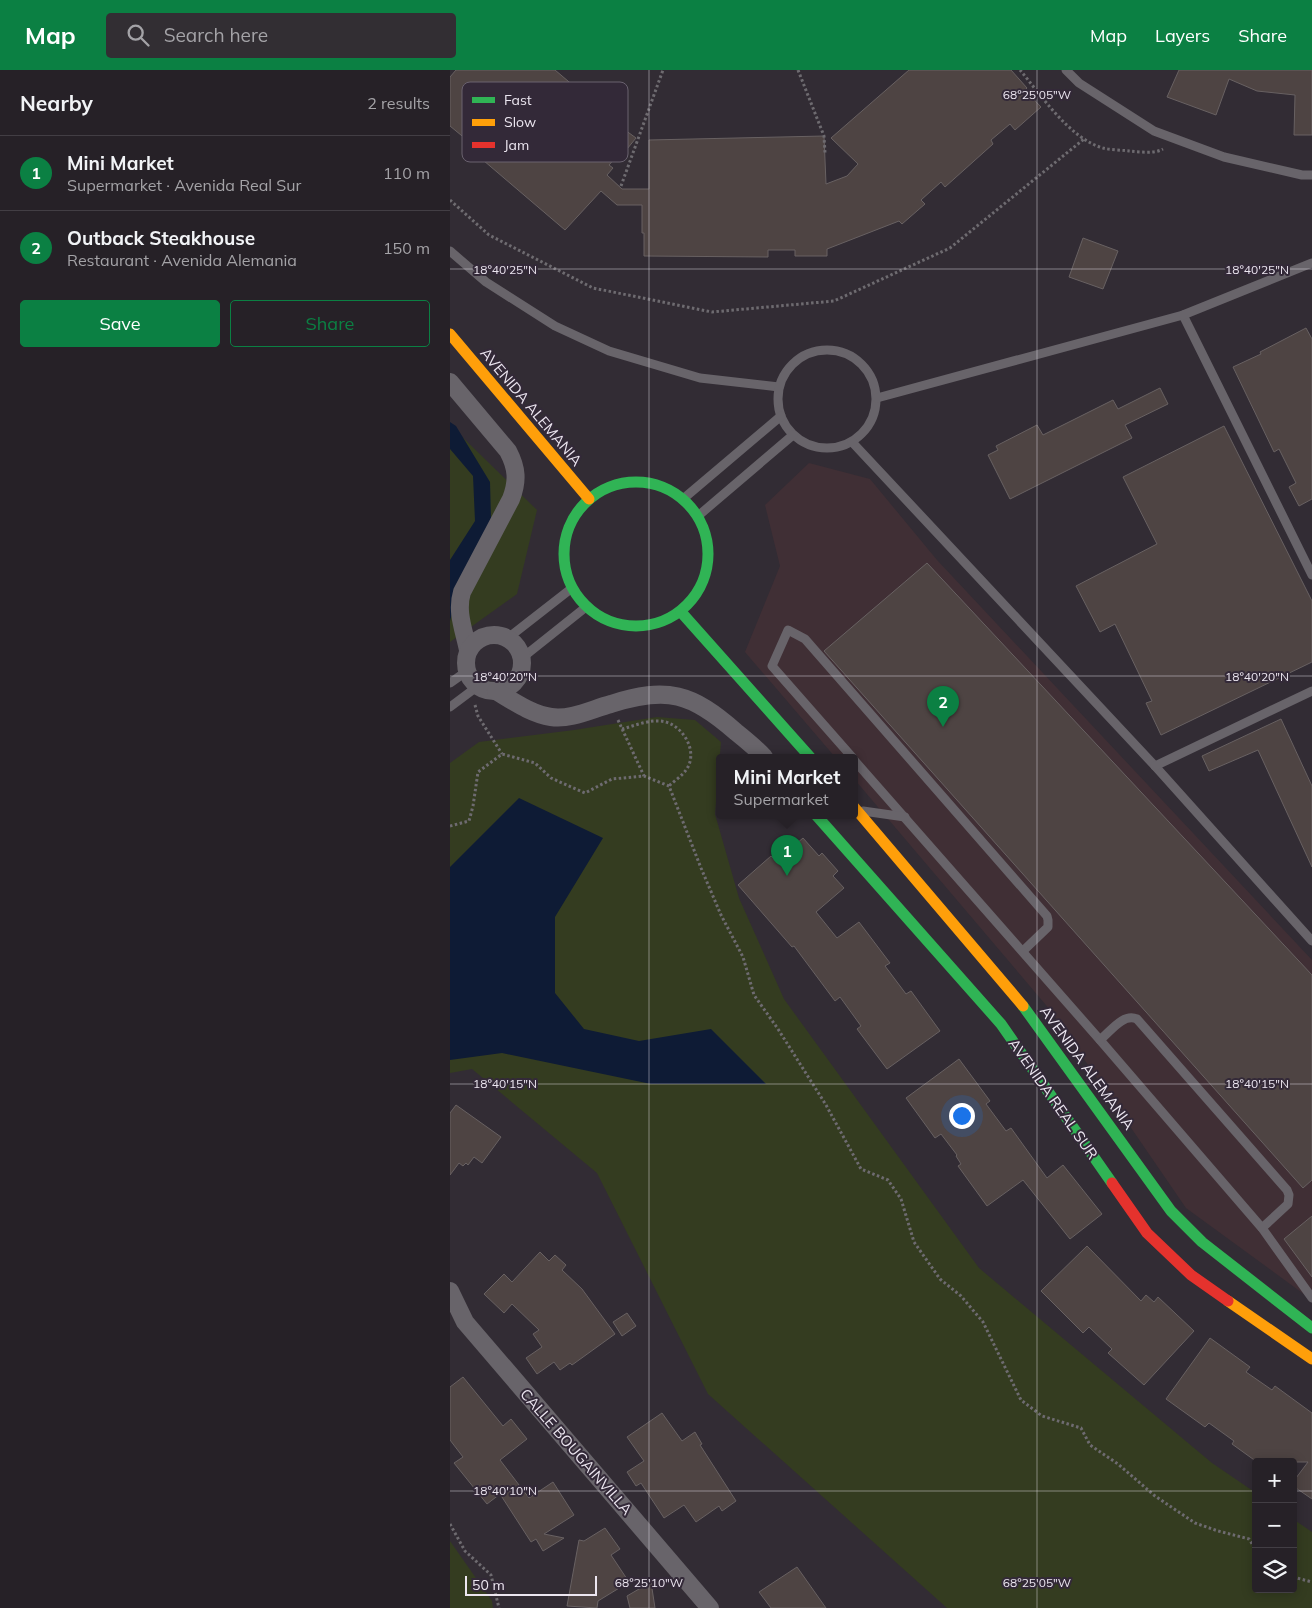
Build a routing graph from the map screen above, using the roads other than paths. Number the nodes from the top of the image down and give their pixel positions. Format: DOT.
graph roads {
  1 [pos="1066,70"];
  2 [pos="1312,175"];
  3 [pos="450,251"];
  4 [pos="1312,263"];
  5 [pos="1183,315"];
  6 [pos="450,334"];
  7 [pos="450,382"];
  8 [pos="779,387"];
  9 [pos="877,398"];
  10 [pos="781,416"];
  11 [pos="794,435"];
  12 [pos="852,442"];
  13 [pos="589,499"];
  14 [pos="682,499"];
  15 [pos="698,516"];
  16 [pos="1312,575"];
  17 [pos="572,588"];
  18 [pos="586,607"];
  19 [pos="681,612"];
  20 [pos="462,624"];
  21 [pos="486,636"];
  22 [pos="508,638"];
  23 [pos="468,650"];
  24 [pos="522,658"];
  25 [pos="466,671"];
  26 [pos="517,679"];
  27 [pos="450,683"];
  28 [pos="478,686"];
  29 [pos="496,691"];
  30 [pos="1312,691"];
  31 [pos="450,706"];
  32 [pos="526,708"];
  33 [pos="761,754"];
  34 [pos="807,754"];
  35 [pos="850,754"];
  36 [pos="858,763"];
  37 [pos="1155,766"];
  38 [pos="858,809"];
  39 [pos="858,812"];
  40 [pos="905,817"];
  41 [pos="820,819"];
  42 [pos="1312,941"];
  43 [pos="1023,952"];
  44 [pos="1100,1040"];
  45 [pos="1262,1228"];
  46 [pos="450,1291"];
  47 [pos="1312,1298"];
  48 [pos="1312,1328"];
  49 [pos="1312,1359"];
  50 [pos="685,1579"];
  51 [pos="692,1608"];
  52 [pos="710,1608"];
  1 -- 2 [label="lane"];
  3 -- 8 [label="lane"];
  4 -- 5 [label="lane"];
  5 -- 9 [label="lane"];
  5 -- 16 [label="lane"];
  6 -- 13 [label="street, AVENIDA ALEMANIA"];
  7 -- 20 [label="street"];
  8 -- 9 [label="lane"];
  8 -- 10 [label="lane"];
  9 -- 12 [label="lane"];
  10 -- 11 [label="lane"];
  10 -- 14 [label="lane"];
  11 -- 12 [label="lane"];
  11 -- 15 [label="lane"];
  12 -- 37 [label="lane"];
  13 -- 14 [label="street"];
  13 -- 17 [label="street"];
  14 -- 15 [label="street"];
  15 -- 19 [label="street"];
  17 -- 18 [label="street"];
  17 -- 22 [label="lane"];
  18 -- 19 [label="street"];
  18 -- 24 [label="lane"];
  19 -- 34 [label="street"];
  20 -- 21 [label="street"];
  20 -- 23 [label="street"];
  21 -- 22 [label="street"];
  21 -- 23 [label="street"];
  22 -- 24 [label="street"];
  23 -- 25 [label="street"];
  24 -- 26 [label="street"];
  25 -- 27 [label="lane"];
  25 -- 28 [label="street"];
  26 -- 29 [label="street"];
  26 -- 32 [label="street"];
  28 -- 29 [label="street"];
  28 -- 31 [label="lane"];
  29 -- 32 [label="street"];
  30 -- 37 [label="lane"];
  32 -- 33 [label="street"];
  35 -- 43 [label="lane"];
  36 -- 40 [label="lane"];
  37 -- 42 [label="lane"];
  38 -- 40 [label="lane"];
  39 -- 48 [label="street, AVENIDA ALEMANIA"];
  40 -- 43 [label="lane"];
  41 -- 49 [label="street, AVENIDA REAL SUR"];
  43 -- 44 [label="lane"];
  44 -- 45 [label="lane"];
  44 -- 45 [label="lane"];
  45 -- 47 [label="lane"];
  46 -- 50 [label="street, CALLE BOUGAINVILLA"];
  50 -- 51 [label="street"];
  50 -- 52 [label="street, CALLE BOUGAINVILLA"];
}
